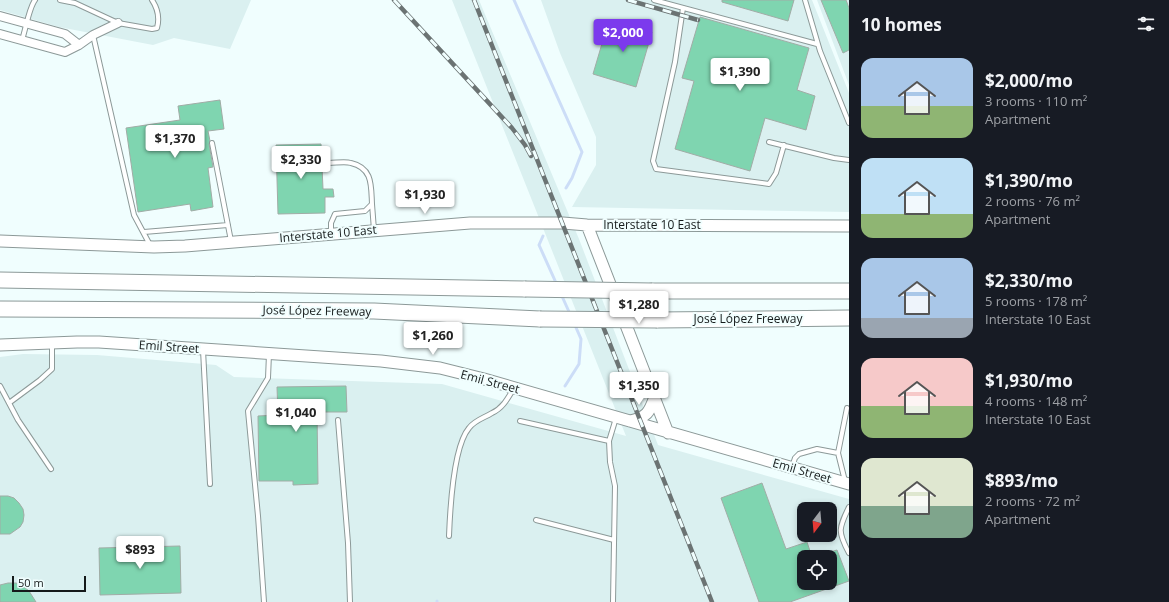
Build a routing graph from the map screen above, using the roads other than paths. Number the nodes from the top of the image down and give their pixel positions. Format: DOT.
graph roads {
  1 [pos="35,0"];
  2 [pos="60,0"];
  3 [pos="152,0"];
  4 [pos="654,0"];
  5 [pos="805,0"];
  6 [pos="75,1"];
  7 [pos="683,8"];
  8 [pos="0,16"];
  9 [pos="118,23"];
  10 [pos="27,24"];
  11 [pos="0,34"];
  12 [pos="93,35"];
  13 [pos="21,40"];
  14 [pos="817,44"];
  15 [pos="79,45"];
  16 [pos="849,123"];
  17 [pos="769,142"];
  18 [pos="212,143"];
  19 [pos="784,145"];
  20 [pos="849,160"];
  21 [pos="329,163"];
  22 [pos="372,204"];
  23 [pos="228,225"];
  24 [pos="587,225"];
  25 [pos="849,226"];
  26 [pos="374,231"];
  27 [pos="144,232"];
  28 [pos="331,234"];
  29 [pos="0,241"];
  30 [pos="231,242"];
  31 [pos="152,247"];
  32 [pos="0,280"];
  33 [pos="849,291"];
  34 [pos="0,308"];
  35 [pos="849,318"];
  36 [pos="52,342"];
  37 [pos="1,347"];
  38 [pos="203,349"];
  39 [pos="269,354"];
  40 [pos="0,386"];
  41 [pos="514,388"];
  42 [pos="655,398"];
  43 [pos="9,403"];
  44 [pos="847,408"];
  45 [pos="616,418"];
  46 [pos="338,420"];
  47 [pos="520,421"];
  48 [pos="629,422"];
  49 [pos="668,433"];
  50 [pos="609,441"];
  51 [pos="838,452"];
  52 [pos="792,468"];
  53 [pos="51,469"];
  54 [pos="210,484"];
  55 [pos="847,484"];
  56 [pos="849,507"];
  57 [pos="536,520"];
  58 [pos="448,536"];
  59 [pos="614,540"];
  60 [pos="849,553"];
  61 [pos="264,602"];
  62 [pos="350,602"];
  63 [pos="613,602"];
  1 -- 10 [label="lane"];
  2 -- 6 [label="lane"];
  3 -- 9 [label="lane"];
  4 -- 7 [label="lane"];
  5 -- 14 [label="lane"];
  6 -- 9 [label="lane"];
  7 -- 14 [label="lane"];
  7 -- 19 [label="lane"];
  8 -- 10 [label="street"];
  9 -- 12 [label="street"];
  10 -- 13 [label="lane"];
  10 -- 15 [label="street"];
  11 -- 13 [label="street"];
  12 -- 15 [label="street"];
  12 -- 27 [label="lane"];
  13 -- 15 [label="street"];
  14 -- 16 [label="lane"];
  17 -- 19 [label="lane"];
  18 -- 23 [label="lane"];
  19 -- 20 [label="lane"];
  21 -- 22 [label="lane"];
  22 -- 26 [label="lane"];
  22 -- 28 [label="lane"];
  23 -- 27 [label="lane"];
  23 -- 30 [label="lane"];
  24 -- 25 [label="main road, Interstate 10 East"];
  24 -- 26 [label="main road, Interstate 10 East"];
  24 -- 42 [label="main road"];
  26 -- 28 [label="main road, Interstate 10 East"];
  27 -- 31 [label="lane"];
  28 -- 30 [label="main road, Interstate 10 East"];
  29 -- 31 [label="main road, Interstate 10 East"];
  30 -- 31 [label="main road, Interstate 10 East"];
  32 -- 33 [label="highway, bridge"];
  34 -- 35 [label="highway, José López Freeway, bridge"];
  36 -- 37 [label="main road, Emil Street"];
  36 -- 38 [label="main road, Emil Street"];
  36 -- 43 [label="lane"];
  38 -- 39 [label="main road, Emil Street"];
  38 -- 54 [label="lane"];
  39 -- 41 [label="main road, Emil Street"];
  39 -- 61 [label="lane"];
  40 -- 43 [label="lane"];
  41 -- 45 [label="main road, Emil Street"];
  41 -- 58 [label="lane"];
  42 -- 48 [label="main road"];
  42 -- 49 [label="main road"];
  43 -- 53 [label="lane"];
  44 -- 51 [label="lane"];
  45 -- 48 [label="main road, Emil Street"];
  45 -- 50 [label="lane"];
  46 -- 62 [label="lane"];
  47 -- 50 [label="lane"];
  48 -- 49 [label="main road, Emil Street"];
  49 -- 52 [label="main road, Emil Street"];
  50 -- 59 [label="lane"];
  51 -- 52 [label="lane"];
  51 -- 55 [label="lane"];
  52 -- 55 [label="main road, Emil Street"];
  56 -- 60 [label="lane"];
  57 -- 59 [label="lane"];
  59 -- 63 [label="lane"];
}
